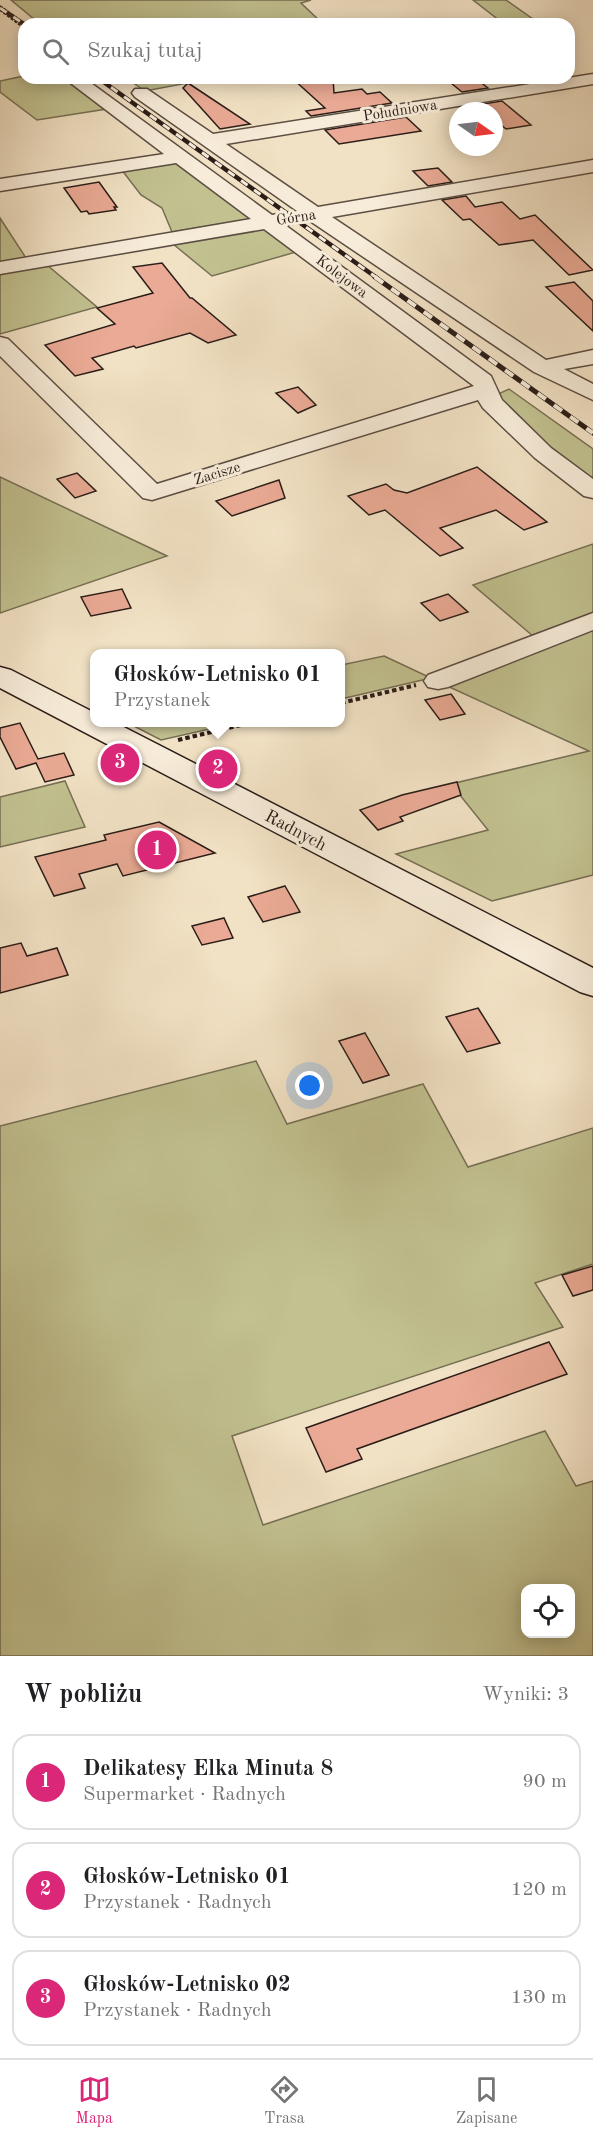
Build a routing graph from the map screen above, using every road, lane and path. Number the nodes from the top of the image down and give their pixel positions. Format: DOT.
graph roads {
  1 [pos="0,8"];
  2 [pos="18,21"];
  3 [pos="593,79"];
  4 [pos="575,82"];
  5 [pos="81,84"];
  6 [pos="561,84"];
  7 [pos="575,84"];
  8 [pos="141,93"];
  9 [pos="593,99"];
  10 [pos="207,141"];
  11 [pos="181,157"];
  12 [pos="593,166"];
  13 [pos="0,186"];
  14 [pos="314,214"];
  15 [pos="268,221"];
  16 [pos="0,268"];
  17 [pos="0,344"];
  18 [pos="593,357"];
  19 [pos="542,367"];
  20 [pos="486,390"];
  21 [pos="593,393"];
  22 [pos="593,491"];
  23 [pos="593,621"];
  24 [pos="0,676"];
  25 [pos="428,683"];
  26 [pos="345,701"];
  27 [pos="90,723"];
  28 [pos="99,727"];
  29 [pos="235,727"];
  30 [pos="168,742"];
  31 [pos="593,983"];
  1 -- 2 [label="path"];
  3 -- 4 [label="street, Południowa"];
  5 -- 11 [label="street, Kolejowa"];
  6 -- 10 [label="street, Południowa"];
  7 -- 9 [label="street"];
  8 -- 10 [label="street, Kolejowa"];
  10 -- 14 [label="street, Kolejowa"];
  11 -- 13 [label="street"];
  11 -- 15 [label="street, Kolejowa"];
  12 -- 14 [label="street, Górna"];
  14 -- 15 [label="street, Górna"];
  14 -- 19 [label="street, Kolejowa"];
  15 -- 16 [label="street, Górna"];
  15 -- 20 [label="street, Kolejowa"];
  17 -- 20 [label="street, Zacisze"];
  18 -- 19 [label="street"];
  19 -- 21 [label="street, Kolejowa"];
  20 -- 22 [label="street, Kolejowa"];
  23 -- 25 [label="street"];
  24 -- 27 [label="street, Radnych"];
  25 -- 26 [label="path"];
  28 -- 31 [label="street, Radnych"];
  29 -- 30 [label="path"];
}
